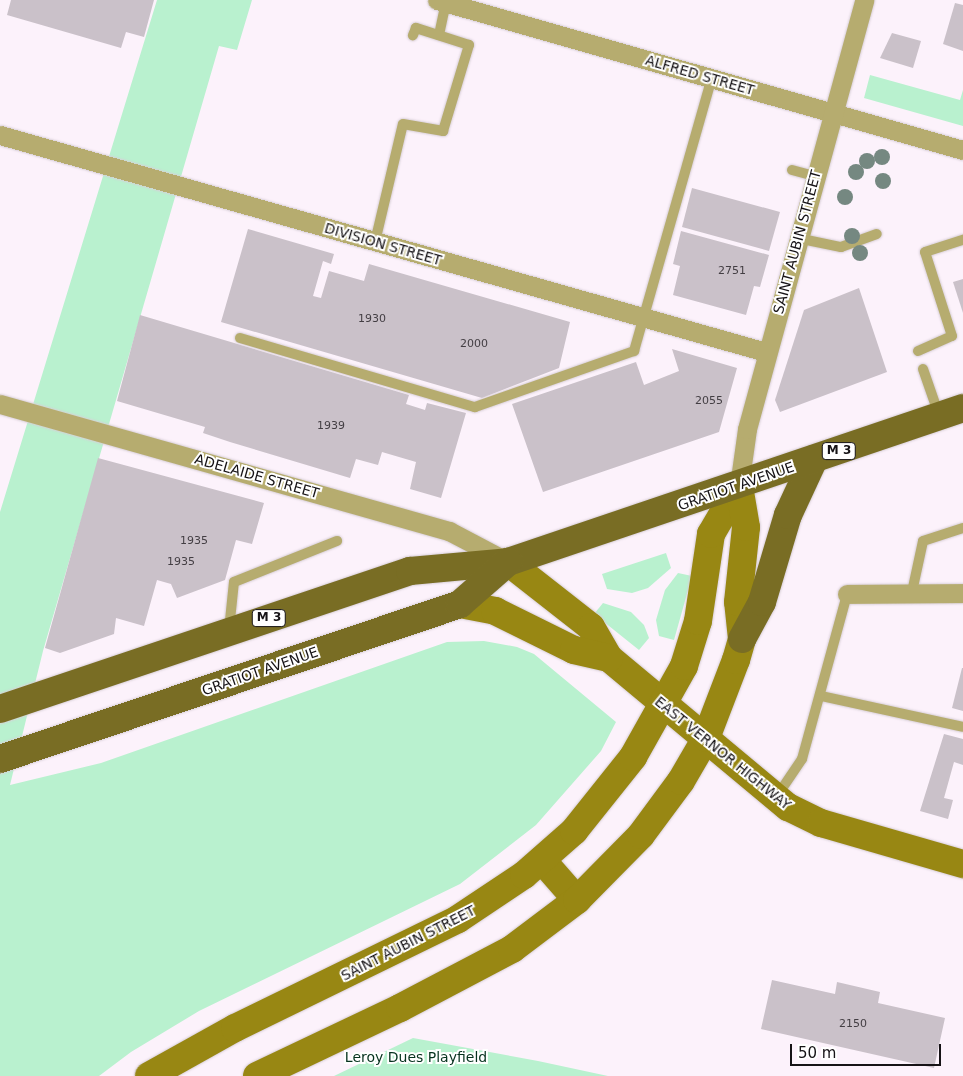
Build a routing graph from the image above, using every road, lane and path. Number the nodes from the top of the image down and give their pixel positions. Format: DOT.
graph roads {
  1 [pos="864,0"];
  2 [pos="442,1"];
  3 [pos="439,35"];
  4 [pos="414,36"];
  5 [pos="712,78"];
  6 [pos="832,112"];
  7 [pos="0,135"];
  8 [pos="695,140"];
  9 [pos="705,144"];
  10 [pos="963,150"];
  11 [pos="792,170"];
  12 [pos="815,176"];
  13 [pos="877,234"];
  14 [pos="797,238"];
  15 [pos="963,240"];
  16 [pos="374,242"];
  17 [pos="644,319"];
  18 [pos="240,338"];
  19 [pos="918,351"];
  20 [pos="766,352"];
  21 [pos="923,369"];
  22 [pos="0,404"];
  23 [pos="951,412"];
  24 [pos="814,460"];
  25 [pos="739,486"];
  26 [pos="963,528"];
  27 [pos="337,541"];
  28 [pos="508,562"];
  29 [pos="912,592"];
  30 [pos="963,593"];
  31 [pos="847,594"];
  32 [pos="460,604"];
  33 [pos="229,632"];
  34 [pos="742,639"];
  35 [pos="609,658"];
  36 [pos="821,696"];
  37 [pos="664,705"];
  38 [pos="0,709"];
  39 [pos="963,727"];
  40 [pos="706,738"];
  41 [pos="11,755"];
  42 [pos="777,796"];
  43 [pos="542,860"];
  44 [pos="963,864"];
  45 [pos="577,900"];
  46 [pos="149,1076"];
  47 [pos="257,1076"];
  1 -- 6 [label="street, SAINT AUBIN STREET"];
  2 -- 3 [label="lane"];
  2 -- 5 [label="street, ALFRED STREET"];
  3 -- 4 [label="lane"];
  3 -- 16 [label="lane"];
  5 -- 6 [label="street, ALFRED STREET"];
  5 -- 8 [label="lane"];
  6 -- 10 [label="street, ALFRED STREET"];
  6 -- 12 [label="street, SAINT AUBIN STREET"];
  7 -- 16 [label="street, DIVISION STREET"];
  8 -- 9 [label="lane"];
  8 -- 17 [label="lane"];
  11 -- 12 [label="lane"];
  12 -- 14 [label="street, SAINT AUBIN STREET"];
  13 -- 14 [label="lane"];
  14 -- 20 [label="street, SAINT AUBIN STREET"];
  15 -- 19 [label="lane"];
  16 -- 17 [label="street, DIVISION STREET"];
  17 -- 18 [label="lane"];
  17 -- 20 [label="street, DIVISION STREET"];
  20 -- 25 [label="street, SAINT AUBIN STREET"];
  21 -- 23 [label="lane"];
  22 -- 28 [label="street, ADELAIDE STREET"];
  23 -- 24 [label="main road, GRATIOT AVENUE / M 3"];
  24 -- 25 [label="main road, GRATIOT AVENUE / M 3"];
  24 -- 34 [label="main road"];
  25 -- 28 [label="main road, GRATIOT AVENUE / M 3"];
  25 -- 34 [label="main road, SAINT AUBIN STREET"];
  25 -- 37 [label="main road, SAINT AUBIN STREET"];
  26 -- 29 [label="lane"];
  27 -- 33 [label="lane"];
  28 -- 32 [label="main road, GRATIOT AVENUE / M 3"];
  28 -- 33 [label="main road, GRATIOT AVENUE / M 3"];
  28 -- 35 [label="main road, EAST VERNOR HIGHWAY"];
  29 -- 30 [label="street"];
  29 -- 31 [label="street"];
  31 -- 36 [label="lane"];
  32 -- 35 [label="main road, EAST VERNOR HIGHWAY"];
  32 -- 41 [label="main road, GRATIOT AVENUE / M 3"];
  33 -- 38 [label="main road, GRATIOT AVENUE / M 3"];
  34 -- 40 [label="main road, SAINT AUBIN STREET"];
  35 -- 37 [label="main road, EAST VERNOR HIGHWAY"];
  36 -- 39 [label="lane"];
  36 -- 42 [label="lane"];
  37 -- 40 [label="main road, EAST VERNOR HIGHWAY"];
  37 -- 43 [label="main road, SAINT AUBIN STREET"];
  40 -- 42 [label="main road, EAST VERNOR HIGHWAY"];
  40 -- 45 [label="main road, SAINT AUBIN STREET"];
  42 -- 44 [label="main road, EAST VERNOR HIGHWAY"];
  43 -- 45 [label="main road"];
  43 -- 46 [label="main road, SAINT AUBIN STREET"];
  45 -- 47 [label="main road, SAINT AUBIN STREET"];
}
